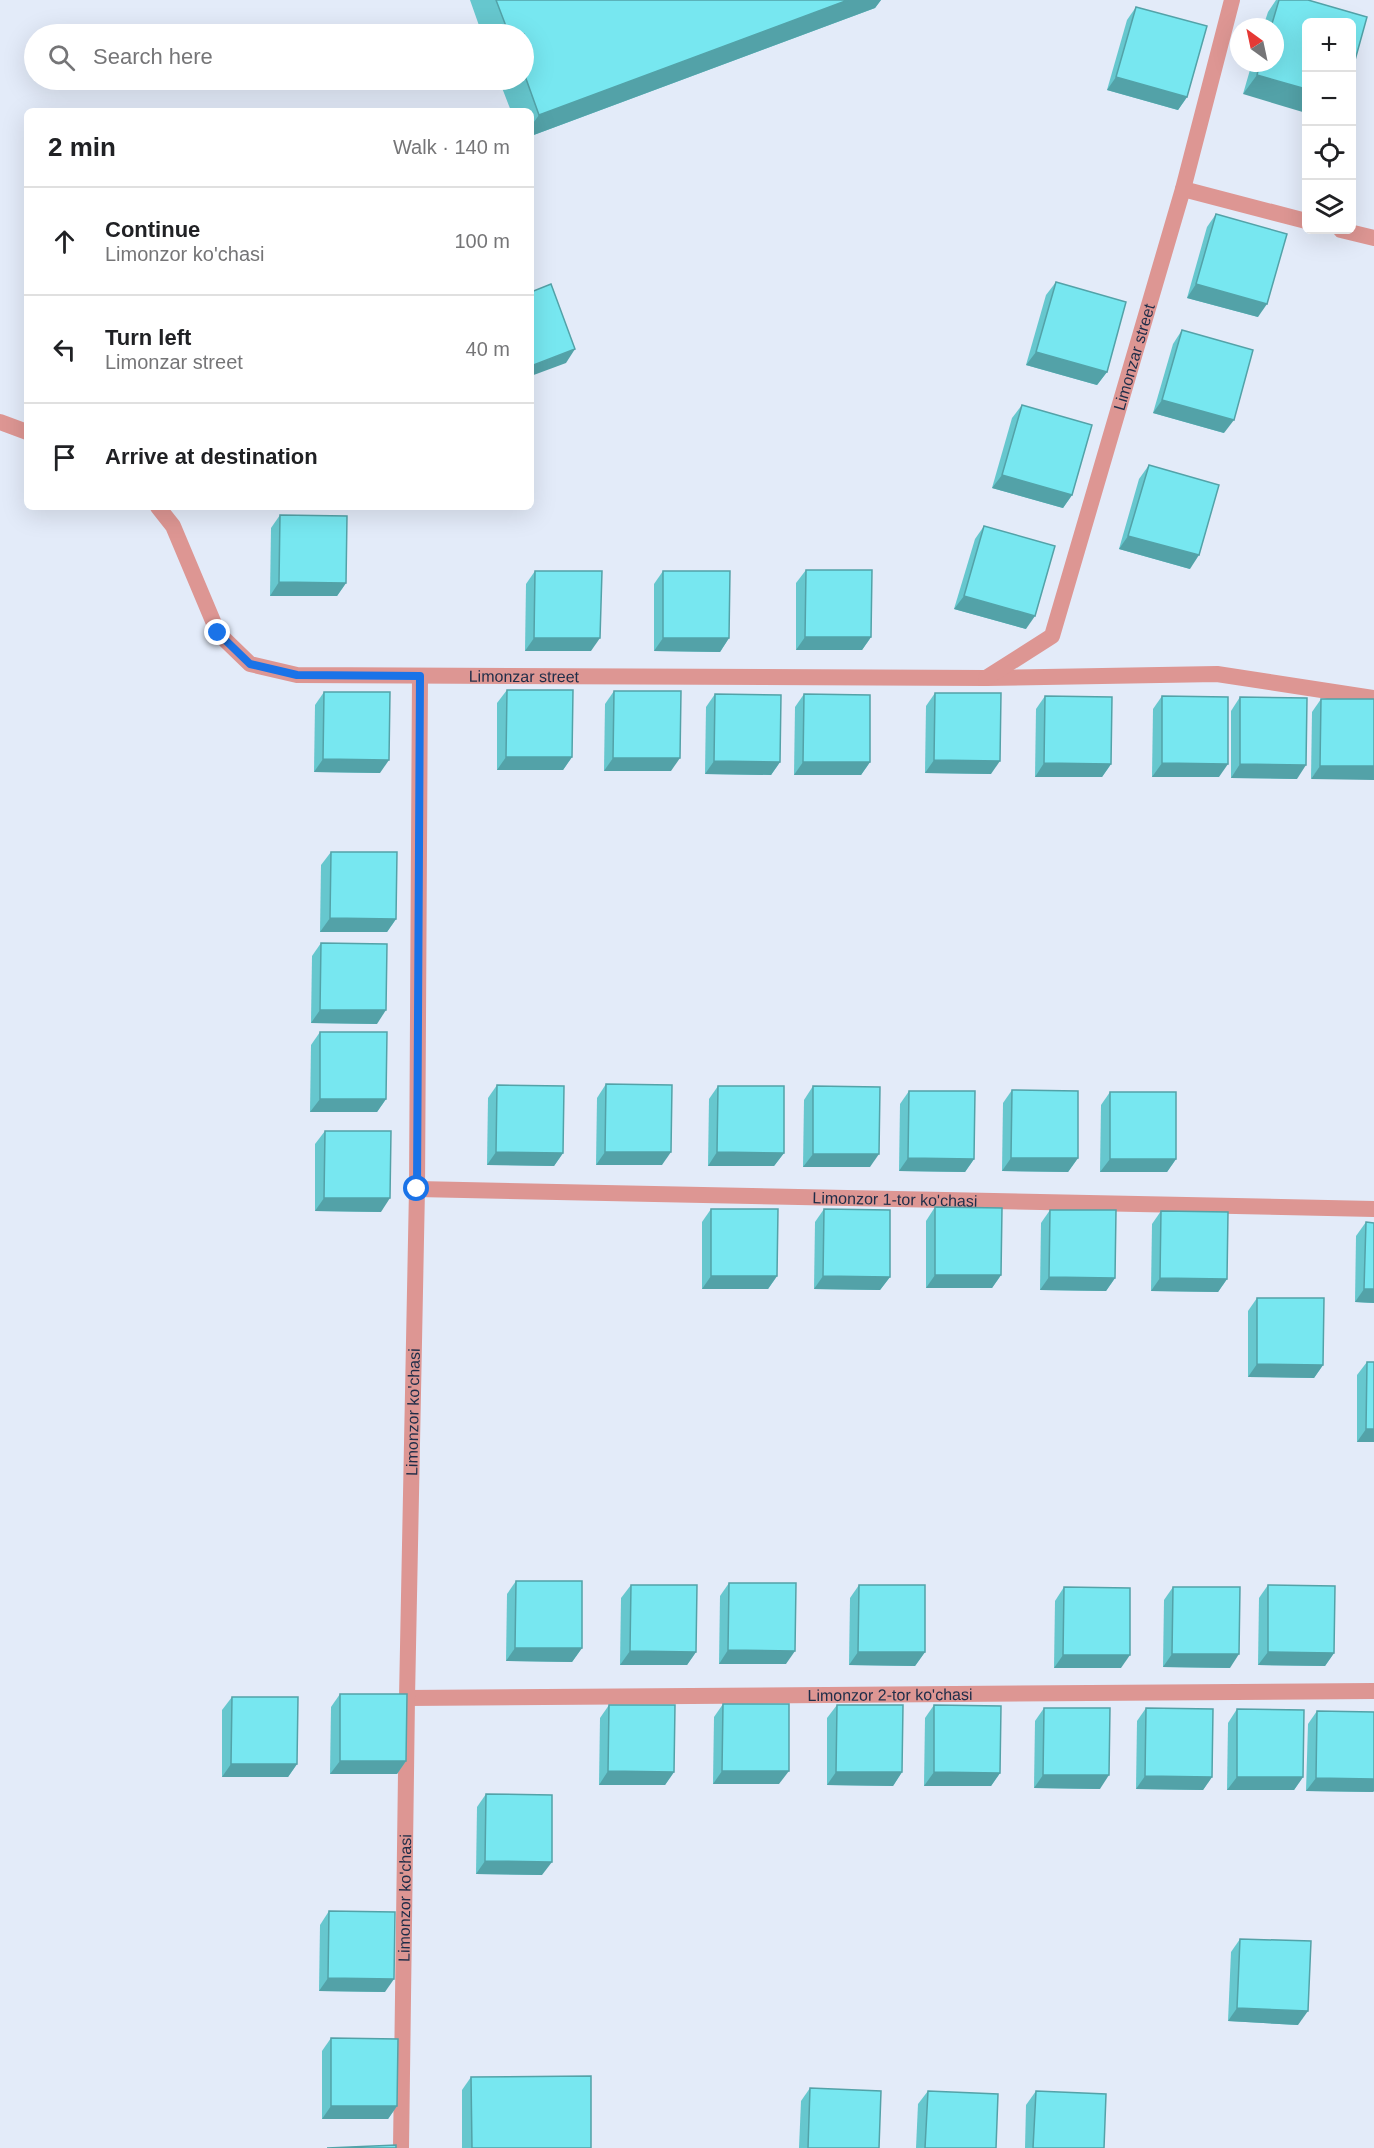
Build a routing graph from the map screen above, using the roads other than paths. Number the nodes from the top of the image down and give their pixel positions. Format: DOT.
graph roads {
  1 [pos="1232,0"];
  2 [pos="1183,189"];
  3 [pos="1302,219"];
  4 [pos="1356,234"];
  5 [pos="1374,238"];
  6 [pos="0,422"];
  7 [pos="24,431"];
  8 [pos="160,510"];
  9 [pos="420,676"];
  10 [pos="986,678"];
  11 [pos="1374,698"];
  12 [pos="417,1189"];
  13 [pos="1374,1209"];
  14 [pos="1374,1691"];
  15 [pos="406,1698"];
  16 [pos="401,2148"];
  1 -- 2 [label="street, Limonzar street"];
  2 -- 3 [label="street"];
  2 -- 10 [label="street, Limonzar street"];
  4 -- 5 [label="street"];
  6 -- 7 [label="street"];
  8 -- 9 [label="street, Limonzar street"];
  9 -- 10 [label="street, Limonzar street"];
  9 -- 12 [label="street, Limonzor ko'chasi"];
  10 -- 11 [label="street, Limonzar street"];
  12 -- 13 [label="street, Limonzor 1-tor ko'chasi"];
  12 -- 15 [label="street, Limonzor ko'chasi"];
  14 -- 15 [label="street, Limonzor 2-tor ko'chasi"];
  15 -- 16 [label="street, Limonzor ko'chasi"];
}
